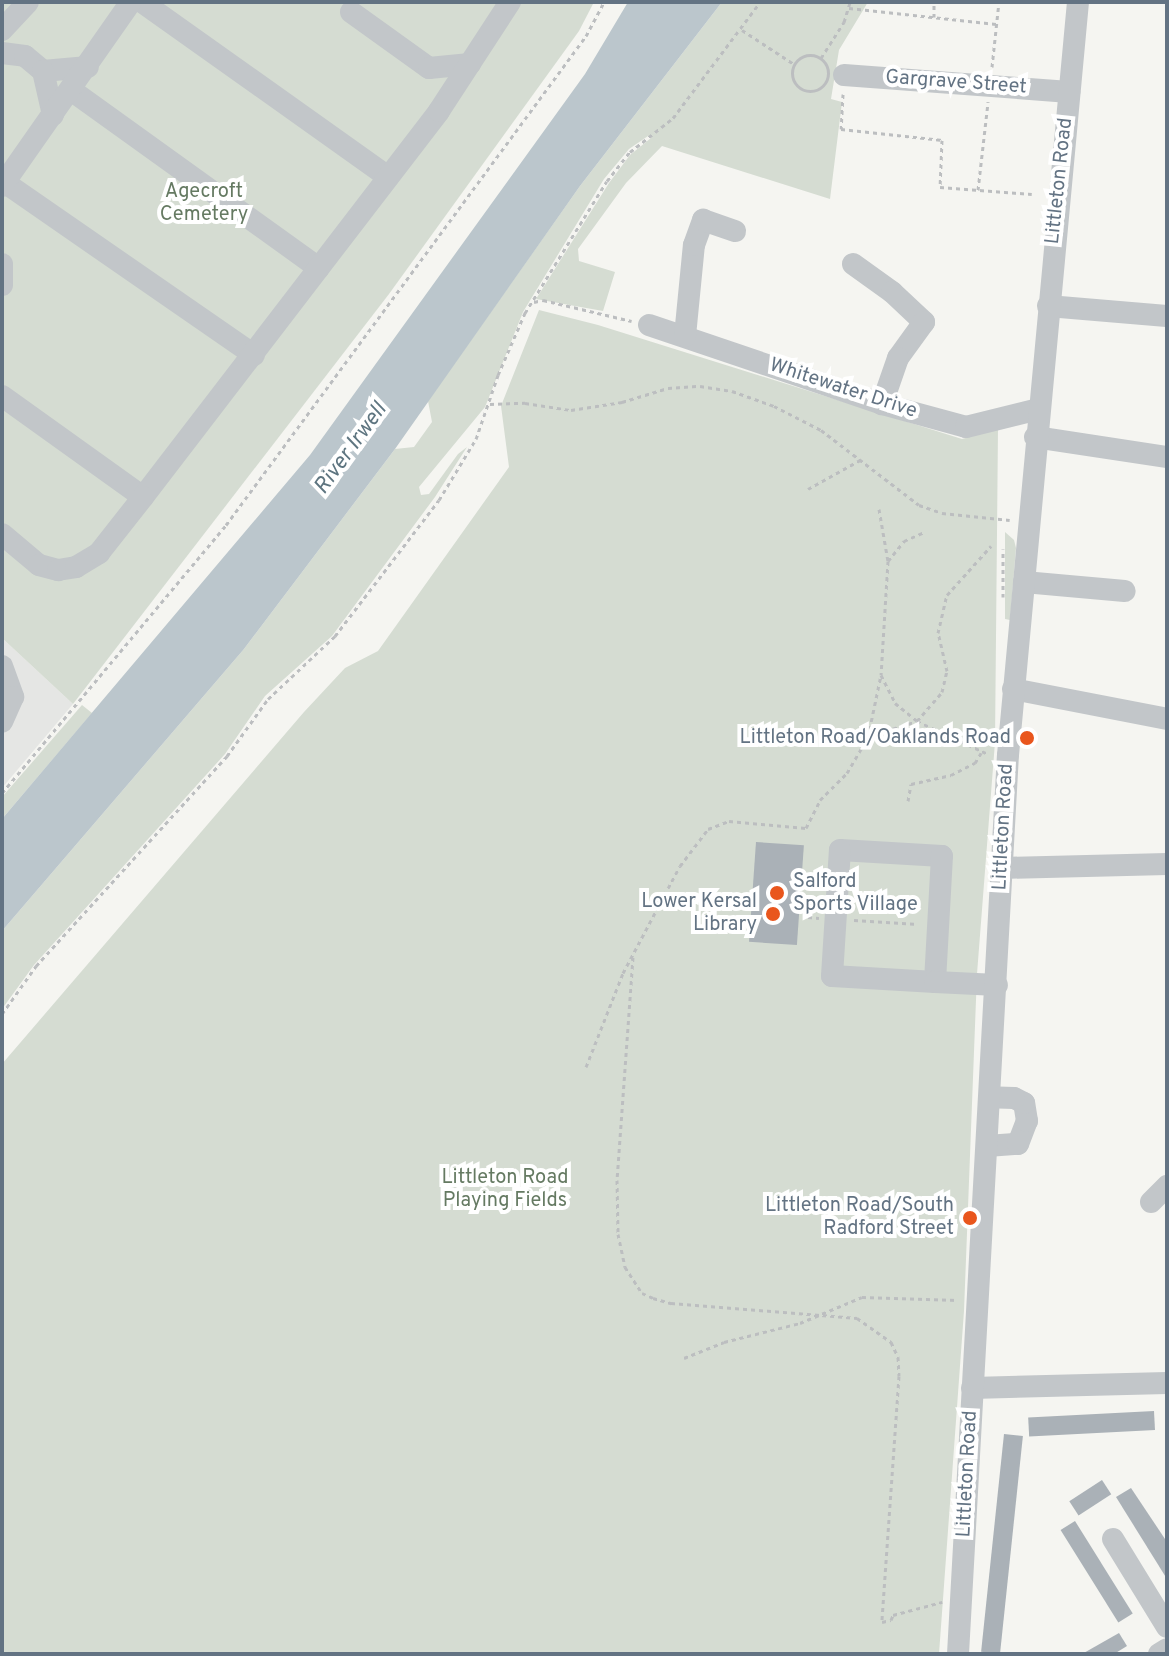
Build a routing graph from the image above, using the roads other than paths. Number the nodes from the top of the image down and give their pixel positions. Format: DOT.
graph roads {
  1 [pos="28,2"];
  2 [pos="131,2"];
  3 [pos="142,2"];
  4 [pos="510,2"];
  5 [pos="1078,2"];
  6 [pos="351,12"];
  7 [pos="2,30"];
  8 [pos="2,53"];
  9 [pos="470,64"];
  10 [pos="88,67"];
  11 [pos="429,68"];
  12 [pos="43,71"];
  13 [pos="844,75"];
  14 [pos="71,90"];
  15 [pos="1069,92"];
  16 [pos="439,111"];
  17 [pos="53,115"];
  18 [pos="388,177"];
  19 [pos="3,184"];
  20 [pos="735,231"];
  21 [pos="2,264"];
  22 [pos="853,264"];
  23 [pos="319,268"];
  24 [pos="2,285"];
  25 [pos="1048,306"];
  26 [pos="1167,316"];
  27 [pos="649,325"];
  28 [pos="685,336"];
  29 [pos="254,355"];
  30 [pos="2,396"];
  31 [pos="882,404"];
  32 [pos="1039,409"];
  33 [pos="1035,437"];
  34 [pos="1167,457"];
  35 [pos="143,497"];
  36 [pos="2,534"];
  37 [pos="1024,582"];
  38 [pos="1125,591"];
  39 [pos="2,666"];
  40 [pos="1013,689"];
  41 [pos="1167,719"];
  42 [pos="2,722"];
  43 [pos="1167,864"];
  44 [pos="1002,868"];
  45 [pos="935,982"];
  46 [pos="997,985"];
  47 [pos="990,1097"];
  48 [pos="987,1146"];
  49 [pos="1167,1383"];
  50 [pos="972,1388"];
  51 [pos="1113,1539"];
  52 [pos="1167,1627"];
  53 [pos="1167,1649"];
  54 [pos="958,1654"];
  55 [pos="1159,1654"];
  1 -- 7 [label="street"];
  2 -- 10 [label="street"];
  3 -- 18 [label="street"];
  4 -- 9 [label="street"];
  5 -- 15 [label="street, Littleton Road"];
  6 -- 11 [label="street"];
  8 -- 12 [label="street"];
  9 -- 11 [label="street"];
  9 -- 16 [label="street"];
  10 -- 12 [label="street"];
  10 -- 14 [label="street"];
  11 -- 16 [label="street"];
  12 -- 17 [label="street"];
  13 -- 15 [label="street, Gargrave Street"];
  14 -- 17 [label="street"];
  14 -- 23 [label="street"];
  15 -- 25 [label="street, Littleton Road"];
  16 -- 18 [label="street"];
  17 -- 19 [label="street"];
  18 -- 23 [label="street"];
  19 -- 29 [label="street"];
  20 -- 28 [label="street"];
  21 -- 24 [label="street"];
  22 -- 31 [label="street"];
  23 -- 29 [label="street"];
  25 -- 26 [label="street"];
  25 -- 32 [label="street, Littleton Road"];
  27 -- 28 [label="street, Whitewater Drive"];
  28 -- 31 [label="street, Whitewater Drive"];
  29 -- 35 [label="street"];
  30 -- 35 [label="street"];
  31 -- 32 [label="street, Whitewater Drive"];
  32 -- 33 [label="street, Littleton Road"];
  33 -- 34 [label="street"];
  33 -- 37 [label="street, Littleton Road"];
  35 -- 36 [label="street"];
  37 -- 38 [label="street"];
  37 -- 40 [label="street, Littleton Road"];
  39 -- 42 [label="street"];
  40 -- 41 [label="street"];
  40 -- 44 [label="street, Littleton Road"];
  43 -- 44 [label="street"];
  44 -- 46 [label="street, Littleton Road"];
  45 -- 45 [label="street"];
  45 -- 46 [label="street"];
  46 -- 47 [label="street, Littleton Road"];
  47 -- 48 [label="street, Littleton Road"];
  47 -- 48 [label="street"];
  48 -- 50 [label="street, Littleton Road"];
  49 -- 50 [label="street"];
  50 -- 54 [label="street, Littleton Road"];
  51 -- 52 [label="street"];
  53 -- 55 [label="street"];
}
